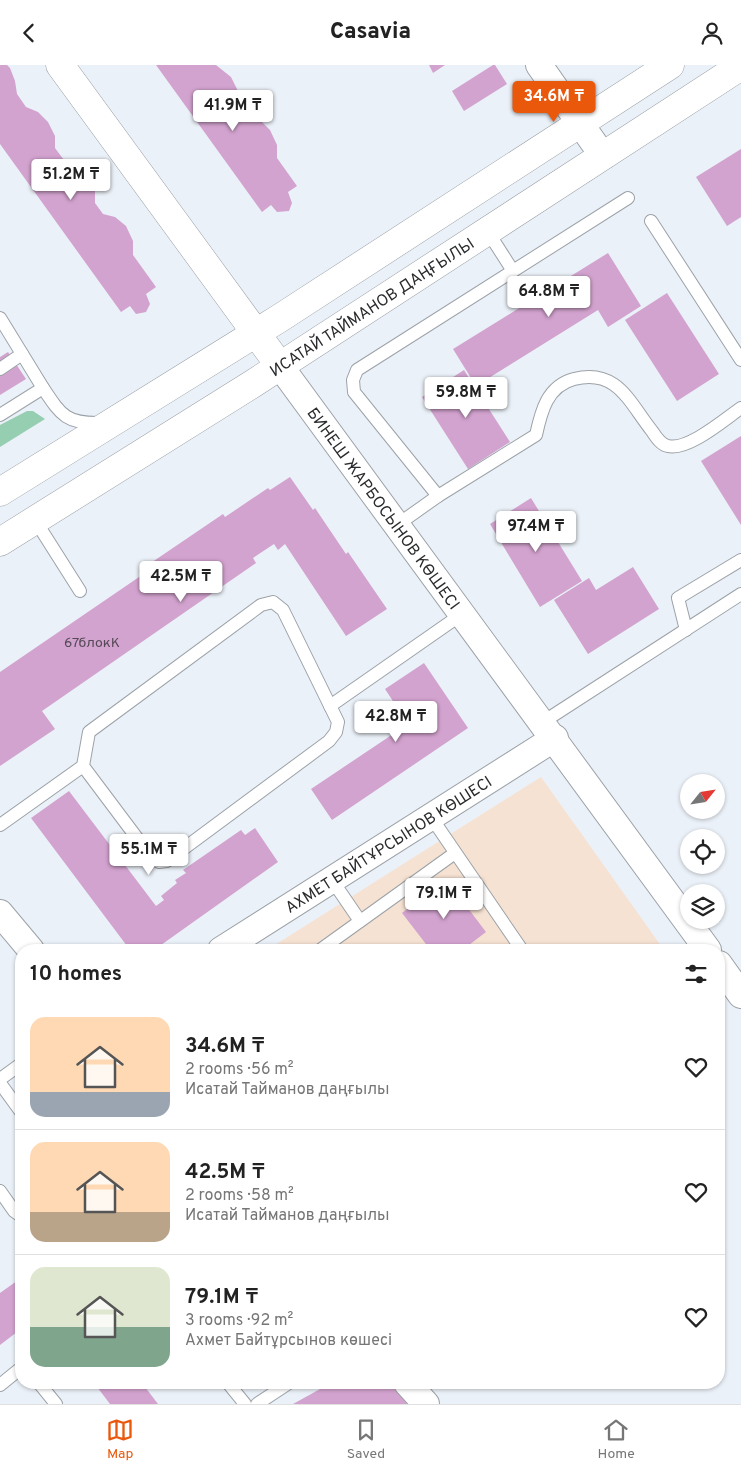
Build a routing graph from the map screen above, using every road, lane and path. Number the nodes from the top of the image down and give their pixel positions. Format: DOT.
graph roads {
  1 [pos="60,65"];
  2 [pos="539,65"];
  3 [pos="670,65"];
  4 [pos="741,66"];
  5 [pos="580,123"];
  6 [pos="603,156"];
  7 [pos="628,198"];
  8 [pos="651,221"];
  9 [pos="488,232"];
  10 [pos="513,271"];
  11 [pos="0,318"];
  12 [pos="255,334"];
  13 [pos="22,354"];
  14 [pos="741,360"];
  15 [pos="280,366"];
  16 [pos="0,369"];
  17 [pos="43,388"];
  18 [pos="741,408"];
  19 [pos="0,415"];
  20 [pos="113,422"];
  21 [pos="0,493"];
  22 [pos="438,496"];
  23 [pos="35,520"];
  24 [pos="397,525"];
  25 [pos="0,542"];
  26 [pos="741,560"];
  27 [pos="80,591"];
  28 [pos="741,594"];
  29 [pos="462,614"];
  30 [pos="686,630"];
  31 [pos="330,706"];
  32 [pos="549,730"];
  33 [pos="83,766"];
  34 [pos="431,817"];
  35 [pos="0,825"];
  36 [pos="455,853"];
  37 [pos="332,880"];
  38 [pos="0,913"];
  39 [pos="360,921"];
  40 [pos="26,944"];
  41 [pos="231,944"];
  42 [pos="328,944"];
  43 [pos="518,944"];
  44 [pos="704,944"];
  45 [pos="725,972"];
  46 [pos="741,995"];
  47 [pos="15,1068"];
  48 [pos="0,1079"];
  49 [pos="0,1083"];
  50 [pos="15,1104"];
  51 [pos="0,1191"];
  52 [pos="15,1212"];
  53 [pos="15,1373"];
  54 [pos="0,1385"];
  55 [pos="44,1389"];
  56 [pos="233,1389"];
  57 [pos="280,1389"];
  58 [pos="412,1389"];
  59 [pos="56,1404"];
  60 [pos="245,1404"];
  61 [pos="257,1404"];
  62 [pos="426,1404"];
  1 -- 12 [label="main road, БИНЕШ ЖАРБОСЫНОВ КӨШЕСІ"];
  2 -- 5 [label="street"];
  3 -- 5 [label="main road"];
  4 -- 6 [label="main road, ИСАТАЙ ТАЙМАНОВ ДАҢҒЫЛЫ"];
  5 -- 6 [label="street"];
  5 -- 12 [label="main road"];
  6 -- 9 [label="main road, ИСАТАЙ ТАЙМАНОВ ДАҢҒЫЛЫ"];
  7 -- 10 [label="lane"];
  8 -- 14 [label="lane"];
  9 -- 10 [label="lane"];
  9 -- 15 [label="main road, ИСАТАЙ ТАЙМАНОВ ДАҢҒЫЛЫ"];
  10 -- 22 [label="lane"];
  11 -- 13 [label="lane"];
  12 -- 15 [label="main road, БИНЕШ ЖАРБОСЫНОВ КӨШЕСІ"];
  12 -- 20 [label="main road"];
  13 -- 16 [label="lane"];
  13 -- 17 [label="lane"];
  15 -- 23 [label="main road, ИСАТАЙ ТАЙМАНОВ ДАҢҒЫЛЫ"];
  15 -- 24 [label="street, БИНЕШ ЖАРБОСЫНОВ КӨШЕСІ"];
  17 -- 19 [label="lane"];
  17 -- 20 [label="lane"];
  18 -- 22 [label="lane"];
  20 -- 21 [label="main road"];
  22 -- 24 [label="lane"];
  23 -- 25 [label="main road, ИСАТАЙ ТАЙМАНОВ ДАҢҒЫЛЫ"];
  23 -- 27 [label="lane"];
  24 -- 29 [label="street, БИНЕШ ЖАРБОСЫНОВ КӨШЕСІ"];
  26 -- 30 [label="lane"];
  28 -- 30 [label="lane"];
  29 -- 31 [label="lane"];
  29 -- 32 [label="street, БИНЕШ ЖАРБОСЫНОВ КӨШЕСІ"];
  30 -- 32 [label="lane"];
  31 -- 33 [label="lane"];
  31 -- 33 [label="lane"];
  32 -- 34 [label="street, АХМЕТ БАЙТҰРСЫНОВ КӨШЕСІ"];
  32 -- 44 [label="street, БИНЕШ ЖАРБОСЫНОВ КӨШЕСІ"];
  33 -- 35 [label="lane"];
  34 -- 36 [label="lane"];
  34 -- 37 [label="street, АХМЕТ БАЙТҰРСЫНОВ КӨШЕСІ"];
  36 -- 39 [label="lane"];
  36 -- 43 [label="lane"];
  37 -- 39 [label="lane"];
  37 -- 41 [label="street, АХМЕТ БАЙТҰРСЫНОВ КӨШЕСІ"];
  38 -- 40 [label="street"];
  39 -- 42 [label="lane"];
  45 -- 46 [label="street"];
  47 -- 48 [label="lane"];
  49 -- 50 [label="lane"];
  51 -- 52 [label="lane"];
  53 -- 54 [label="lane"];
  55 -- 59 [label="lane"];
  56 -- 60 [label="lane"];
  57 -- 61 [label="lane"];
  58 -- 62 [label="street"];
}
